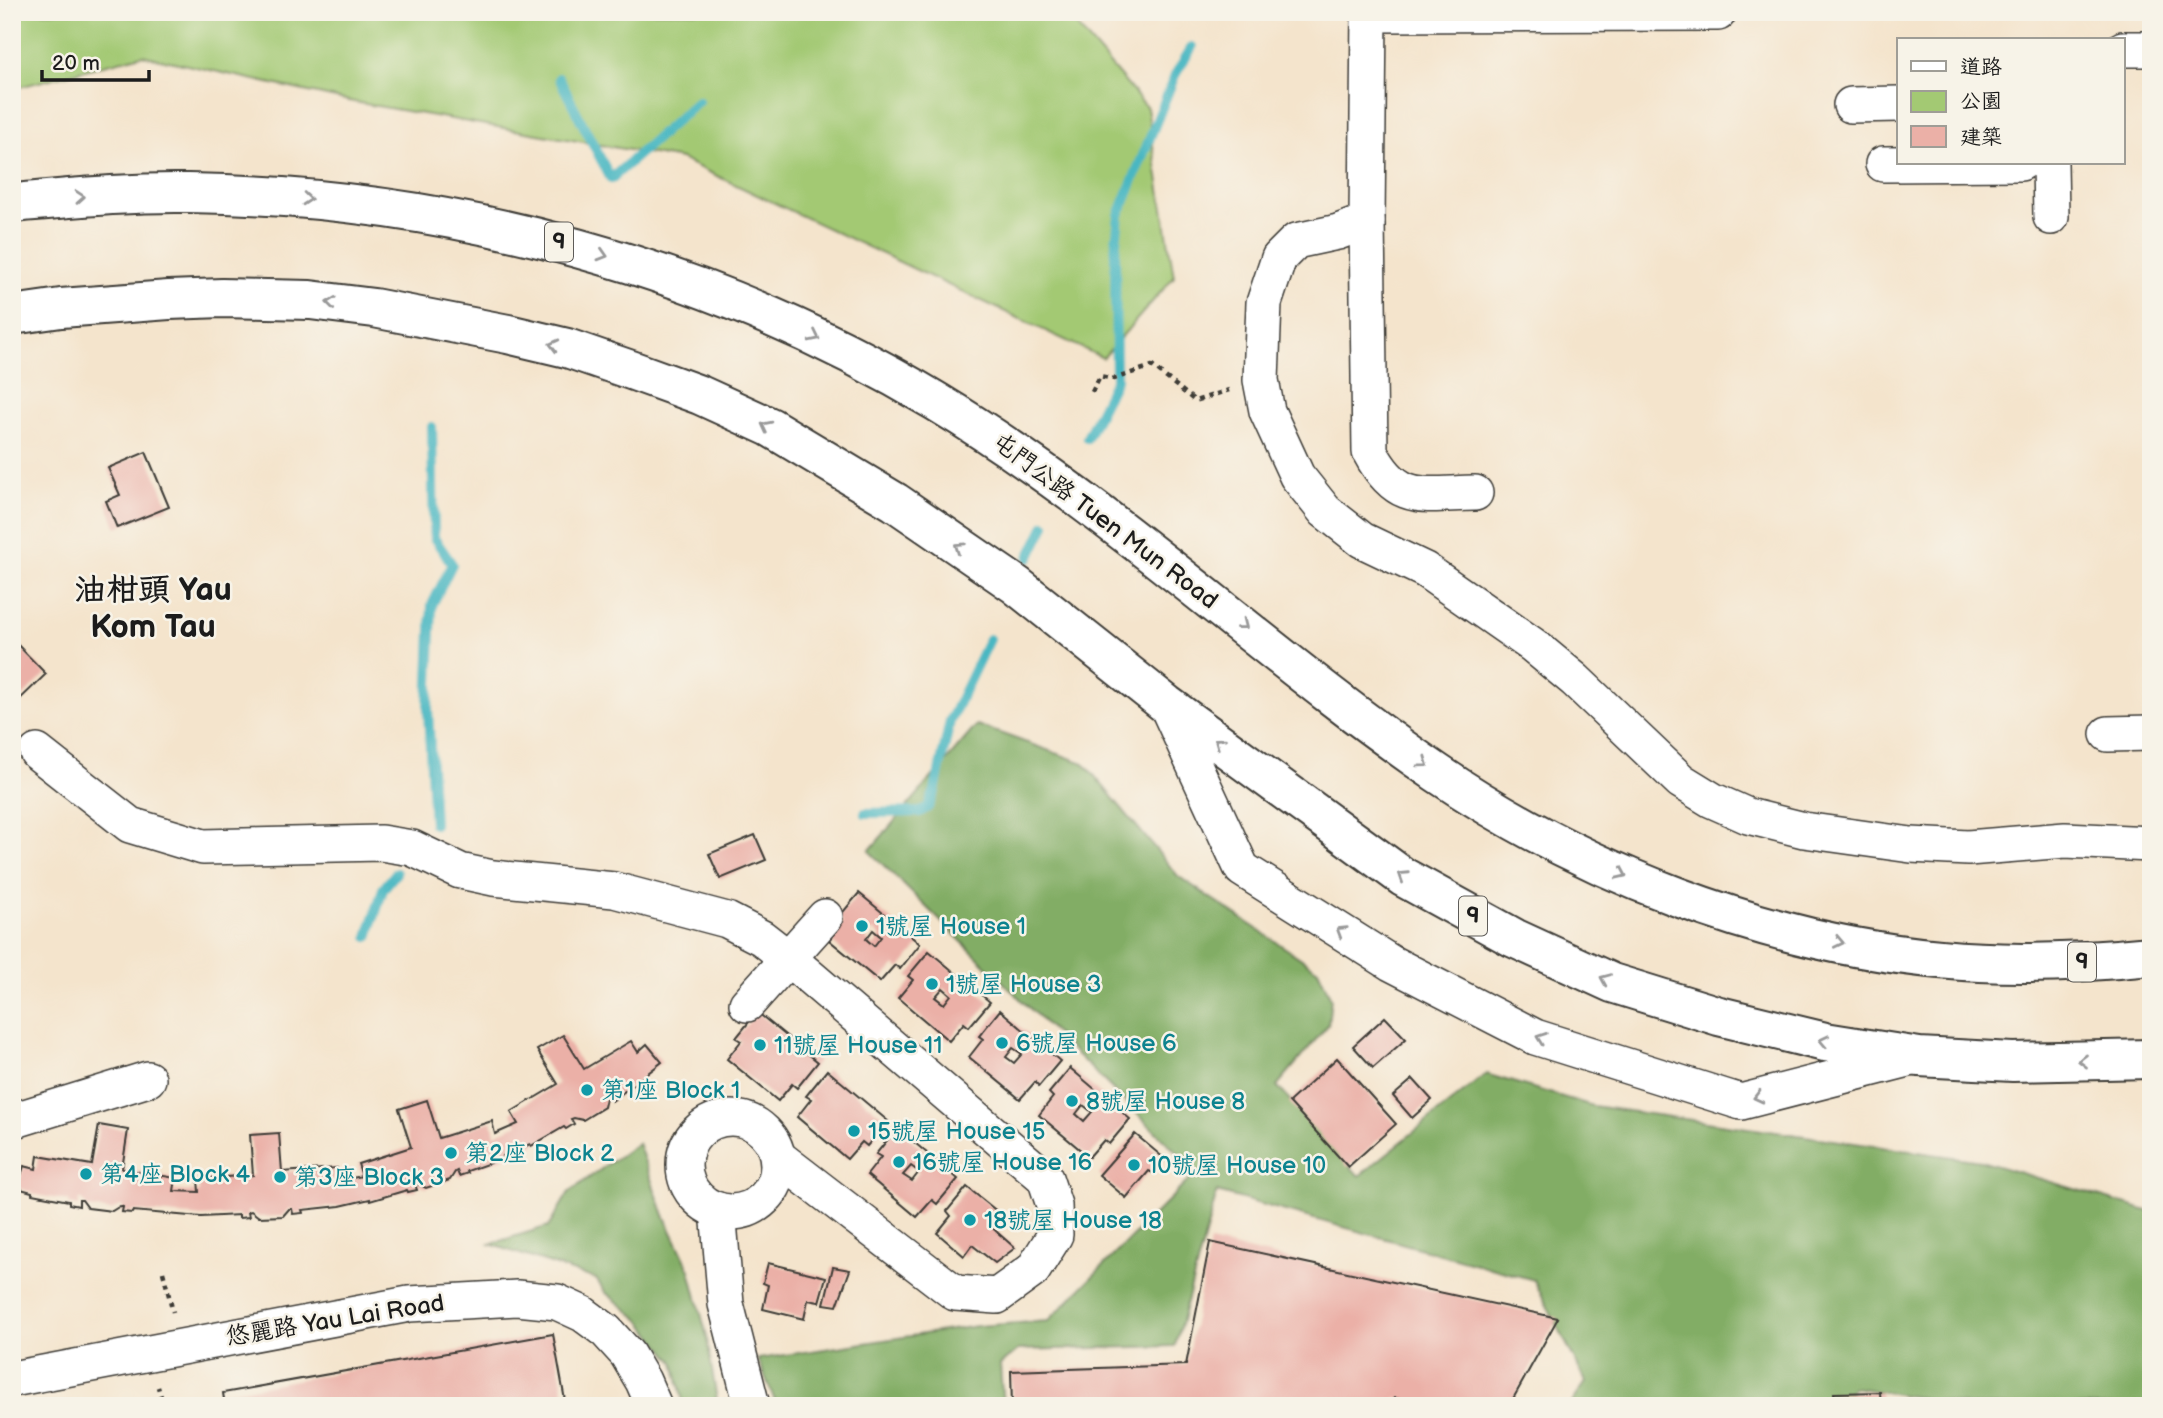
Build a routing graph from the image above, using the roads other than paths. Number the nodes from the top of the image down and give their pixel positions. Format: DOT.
graph roads {
  1 [pos="1369,13"];
  2 [pos="1718,13"];
  3 [pos="2124,49"];
  4 [pos="2151,49"];
  5 [pos="1897,104"];
  6 [pos="1851,105"];
  7 [pos="1884,164"];
  8 [pos="1897,164"];
  9 [pos="2050,164"];
  10 [pos="12,203"];
  11 [pos="2051,217"];
  12 [pos="1367,221"];
  13 [pos="12,315"];
  14 [pos="1475,493"];
  15 [pos="1166,704"];
  16 [pos="2151,733"];
  17 [pos="2108,734"];
  18 [pos="37,752"];
  19 [pos="2151,844"];
  20 [pos="825,917"];
  21 [pos="2151,956"];
  22 [pos="789,959"];
  23 [pos="747,1004"];
  24 [pos="1919,1056"];
  25 [pos="2151,1059"];
  26 [pos="148,1079"];
  27 [pos="12,1121"];
  28 [pos="778,1157"];
  29 [pos="726,1211"];
  30 [pos="745,1251"];
  31 [pos="12,1379"];
  32 [pos="653,1406"];
  33 [pos="752,1406"];
  1 -- 2 [label="street"];
  1 -- 12 [label="street"];
  3 -- 4 [label="street"];
  5 -- 6 [label="street"];
  7 -- 8 [label="street"];
  9 -- 11 [label="street"];
  10 -- 21 [label="highway, 屯門公路 Tuen Mun Road / 9, one-way"];
  12 -- 14 [label="street"];
  12 -- 19 [label="street"];
  15 -- 13 [label="highway, 9, one-way"];
  24 -- 15 [label="highway, 9, one-way"];
  24 -- 15 [label="street, one-way"];
  16 -- 17 [label="street"];
  18 -- 22 [label="street"];
  20 -- 22 [label="street"];
  22 -- 23 [label="street"];
  22 -- 28 [label="street"];
  25 -- 24 [label="highway, 9, one-way"];
  26 -- 27 [label="street"];
  28 -- 29 [label="street"];
  28 -- 29 [label="street"];
  29 -- 30 [label="street"];
  29 -- 33 [label="street"];
  31 -- 32 [label="street, 悠麗路 Yau Lai Road"];
}
